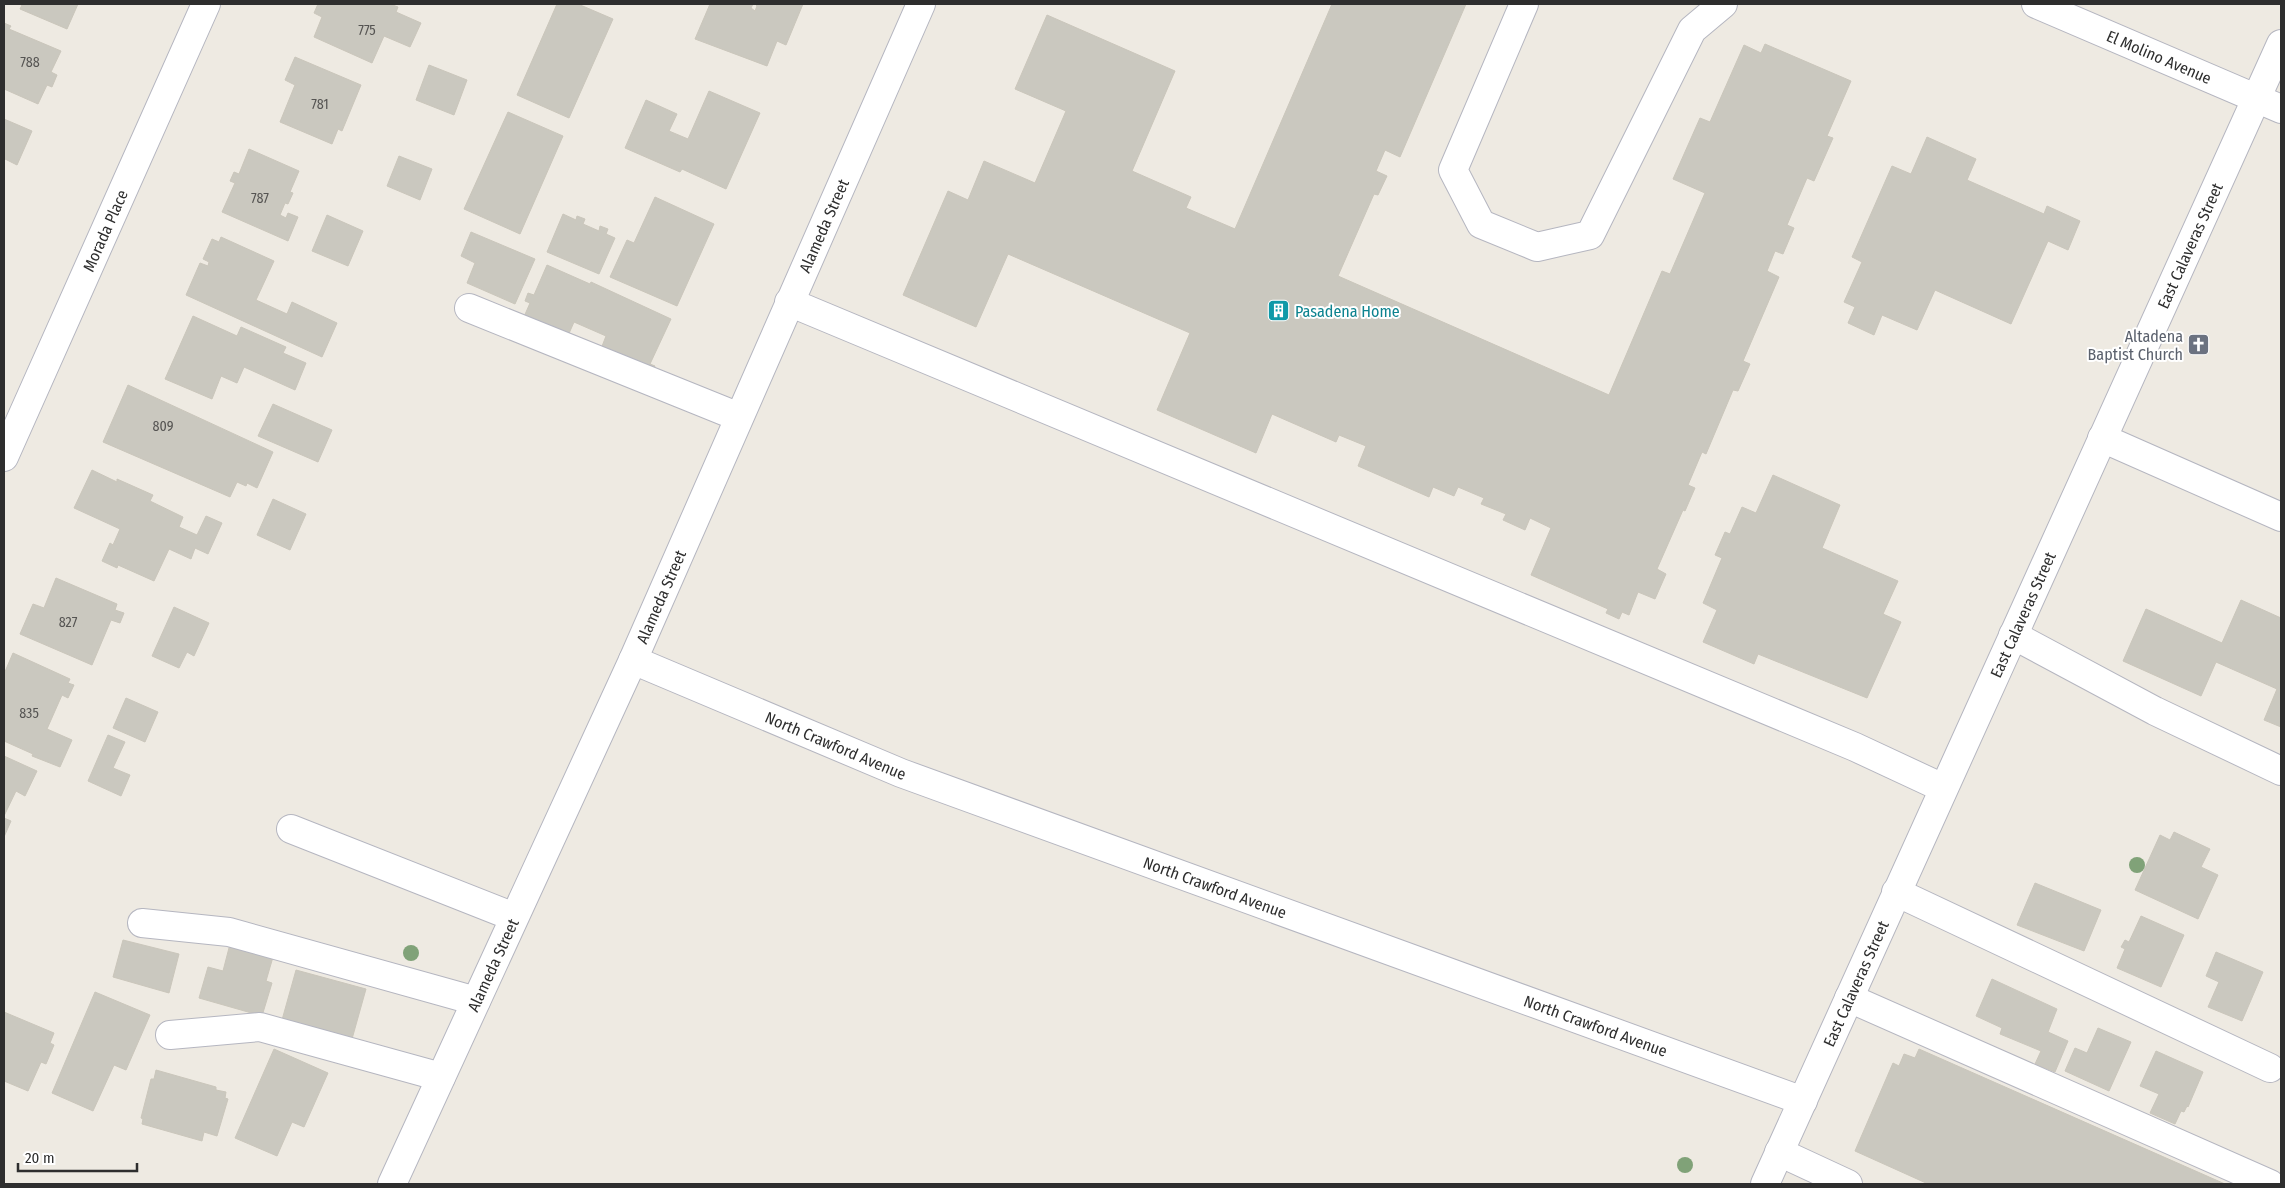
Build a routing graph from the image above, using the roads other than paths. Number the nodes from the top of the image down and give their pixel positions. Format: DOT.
graph roads {
  1 [pos="206,4"];
  2 [pos="921,4"];
  3 [pos="1524,4"];
  4 [pos="1723,4"];
  5 [pos="2036,4"];
  6 [pos="2281,44"];
  7 [pos="2269,104"];
  8 [pos="789,302"];
  9 [pos="469,308"];
  10 [pos="739,417"];
  11 [pos="2102,438"];
  12 [pos="4,457"];
  13 [pos="2281,517"];
  14 [pos="2013,635"];
  15 [pos="633,660"];
  16 [pos="2281,771"];
  17 [pos="1943,788"];
  18 [pos="291,829"];
  19 [pos="1896,892"];
  20 [pos="514,917"];
  21 [pos="142,923"];
  22 [pos="1849,998"];
  23 [pos="476,1001"];
  24 [pos="170,1035"];
  25 [pos="2270,1068"];
  26 [pos="441,1077"];
  27 [pos="1802,1101"];
  28 [pos="1779,1152"];
  29 [pos="392,1184"];
  30 [pos="1765,1184"];
  31 [pos="1848,1184"];
  32 [pos="2270,1184"];
  1 -- 12 [label="street, Morada Place"];
  2 -- 8 [label="street, Alameda Street"];
  3 -- 4 [label="street"];
  5 -- 7 [label="street, El Molino Avenue"];
  6 -- 7 [label="street, East Calaveras Street"];
  7 -- 11 [label="street, East Calaveras Street"];
  8 -- 10 [label="street, Alameda Street"];
  8 -- 17 [label="street"];
  9 -- 10 [label="street"];
  10 -- 15 [label="street, Alameda Street"];
  11 -- 13 [label="street"];
  11 -- 14 [label="street, East Calaveras Street"];
  14 -- 16 [label="street"];
  14 -- 17 [label="street, East Calaveras Street"];
  15 -- 20 [label="street, Alameda Street"];
  15 -- 27 [label="street, North Crawford Avenue"];
  17 -- 19 [label="street, East Calaveras Street"];
  18 -- 20 [label="street"];
  19 -- 22 [label="street, East Calaveras Street"];
  19 -- 25 [label="street"];
  20 -- 23 [label="street, Alameda Street"];
  21 -- 23 [label="street"];
  22 -- 27 [label="street, East Calaveras Street"];
  22 -- 32 [label="street"];
  23 -- 26 [label="street, Alameda Street"];
  24 -- 26 [label="street"];
  26 -- 29 [label="street, Alameda Street"];
  27 -- 28 [label="street, East Calaveras Street"];
  28 -- 30 [label="street, East Calaveras Street"];
  28 -- 31 [label="street"];
}
